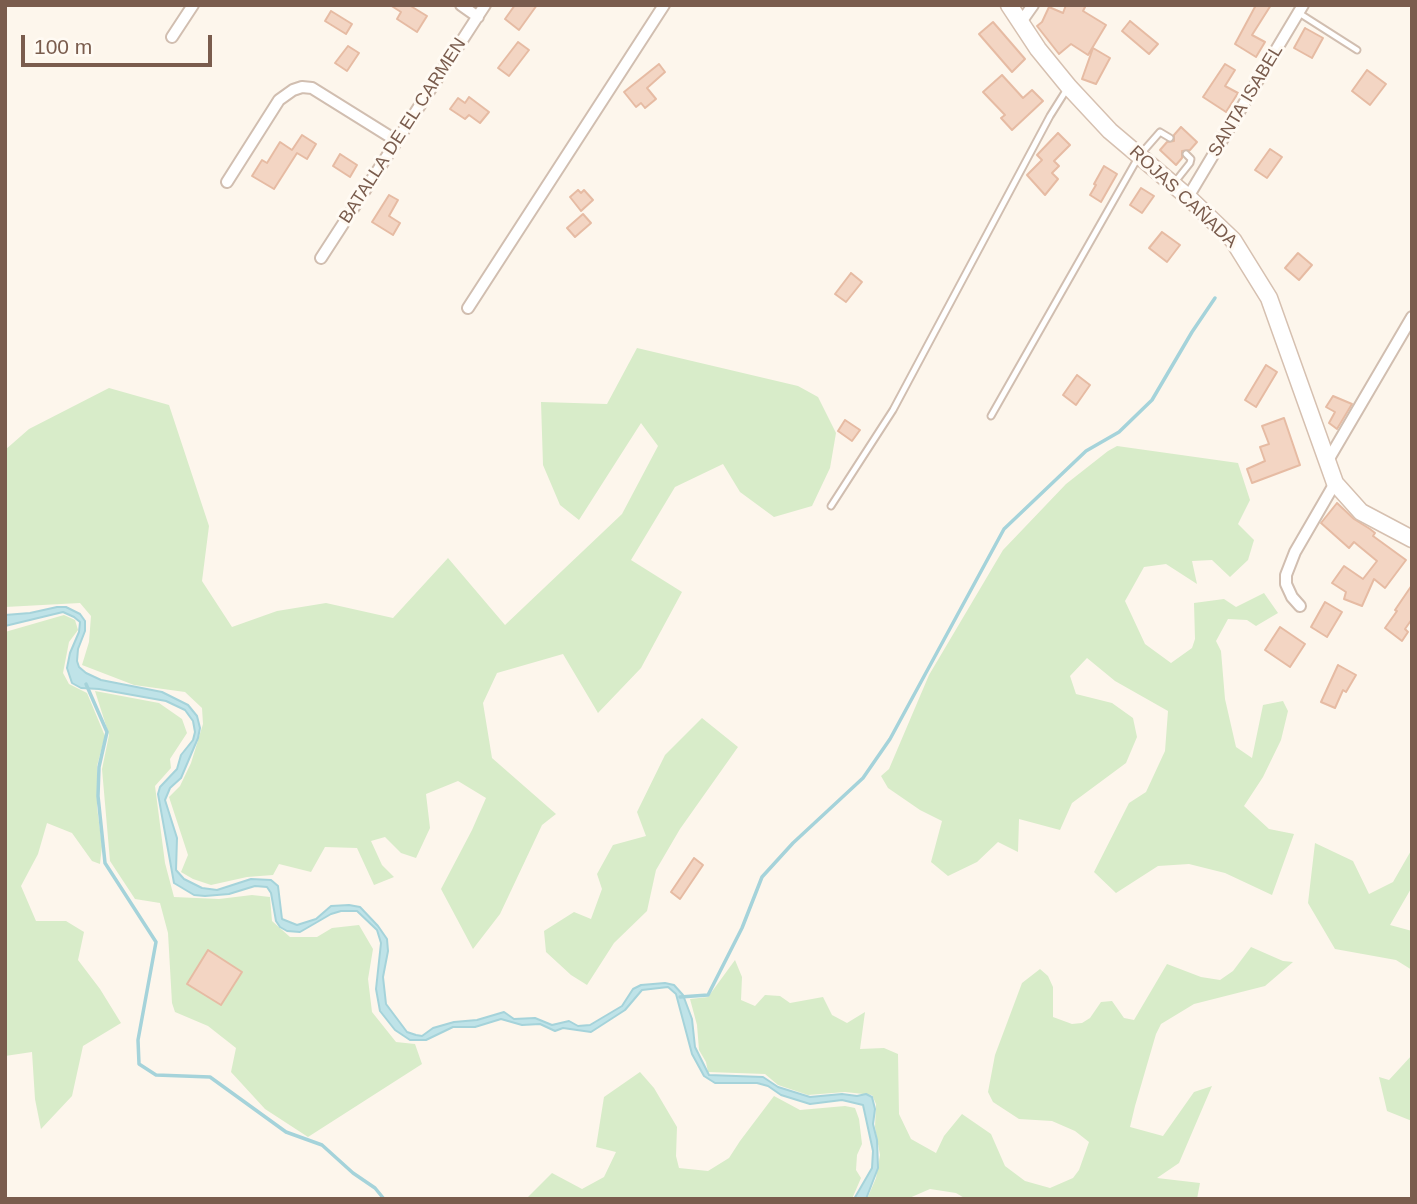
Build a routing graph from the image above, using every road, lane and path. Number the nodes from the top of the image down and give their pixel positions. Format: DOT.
graph roads {
  1 [pos="193,5"];
  2 [pos="461,5"];
  3 [pos="485,5"];
  4 [pos="664,5"];
  5 [pos="1009,5"];
  6 [pos="1033,5"];
  7 [pos="1301,9"];
  8 [pos="478,17"];
  9 [pos="1021,22"];
  10 [pos="172,37"];
  11 [pos="1357,50"];
  12 [pos="1069,87"];
  13 [pos="1170,138"];
  14 [pos="397,141"];
  15 [pos="1139,156"];
  16 [pos="1204,171"];
  17 [pos="227,182"];
  18 [pos="1174,184"];
  19 [pos="1188,197"];
  20 [pos="321,258"];
  21 [pos="468,308"];
  22 [pos="1412,317"];
  23 [pos="991,416"];
  24 [pos="1327,462"];
  25 [pos="1335,483"];
  26 [pos="831,506"];
  27 [pos="1412,539"];
  28 [pos="1300,606"];
  1 -- 10 [label="street"];
  2 -- 8 [label="street"];
  3 -- 8 [label="street, BATALLA DE EL CARMEN"];
  4 -- 21 [label="street"];
  5 -- 9 [label="main road, ROJAS CAÑADA"];
  6 -- 9 [label="street"];
  7 -- 11 [label="lane"];
  7 -- 16 [label="street, SANTA ISABEL"];
  8 -- 14 [label="street, BATALLA DE EL CARMEN"];
  9 -- 12 [label="main road, ROJAS CAÑADA"];
  12 -- 15 [label="main road, ROJAS CAÑADA"];
  12 -- 26 [label="lane"];
  13 -- 15 [label="lane"];
  14 -- 17 [label="street"];
  14 -- 20 [label="street, BATALLA DE EL CARMEN"];
  15 -- 18 [label="main road, ROJAS CAÑADA"];
  15 -- 23 [label="lane"];
  16 -- 18 [label="lane"];
  16 -- 19 [label="street, SANTA ISABEL"];
  18 -- 19 [label="main road, ROJAS CAÑADA"];
  19 -- 24 [label="main road, ROJAS CAÑADA"];
  22 -- 24 [label="street"];
  24 -- 25 [label="main road, ROJAS CAÑADA"];
  25 -- 27 [label="main road, ROJAS CAÑADA"];
  25 -- 28 [label="street"];
}
